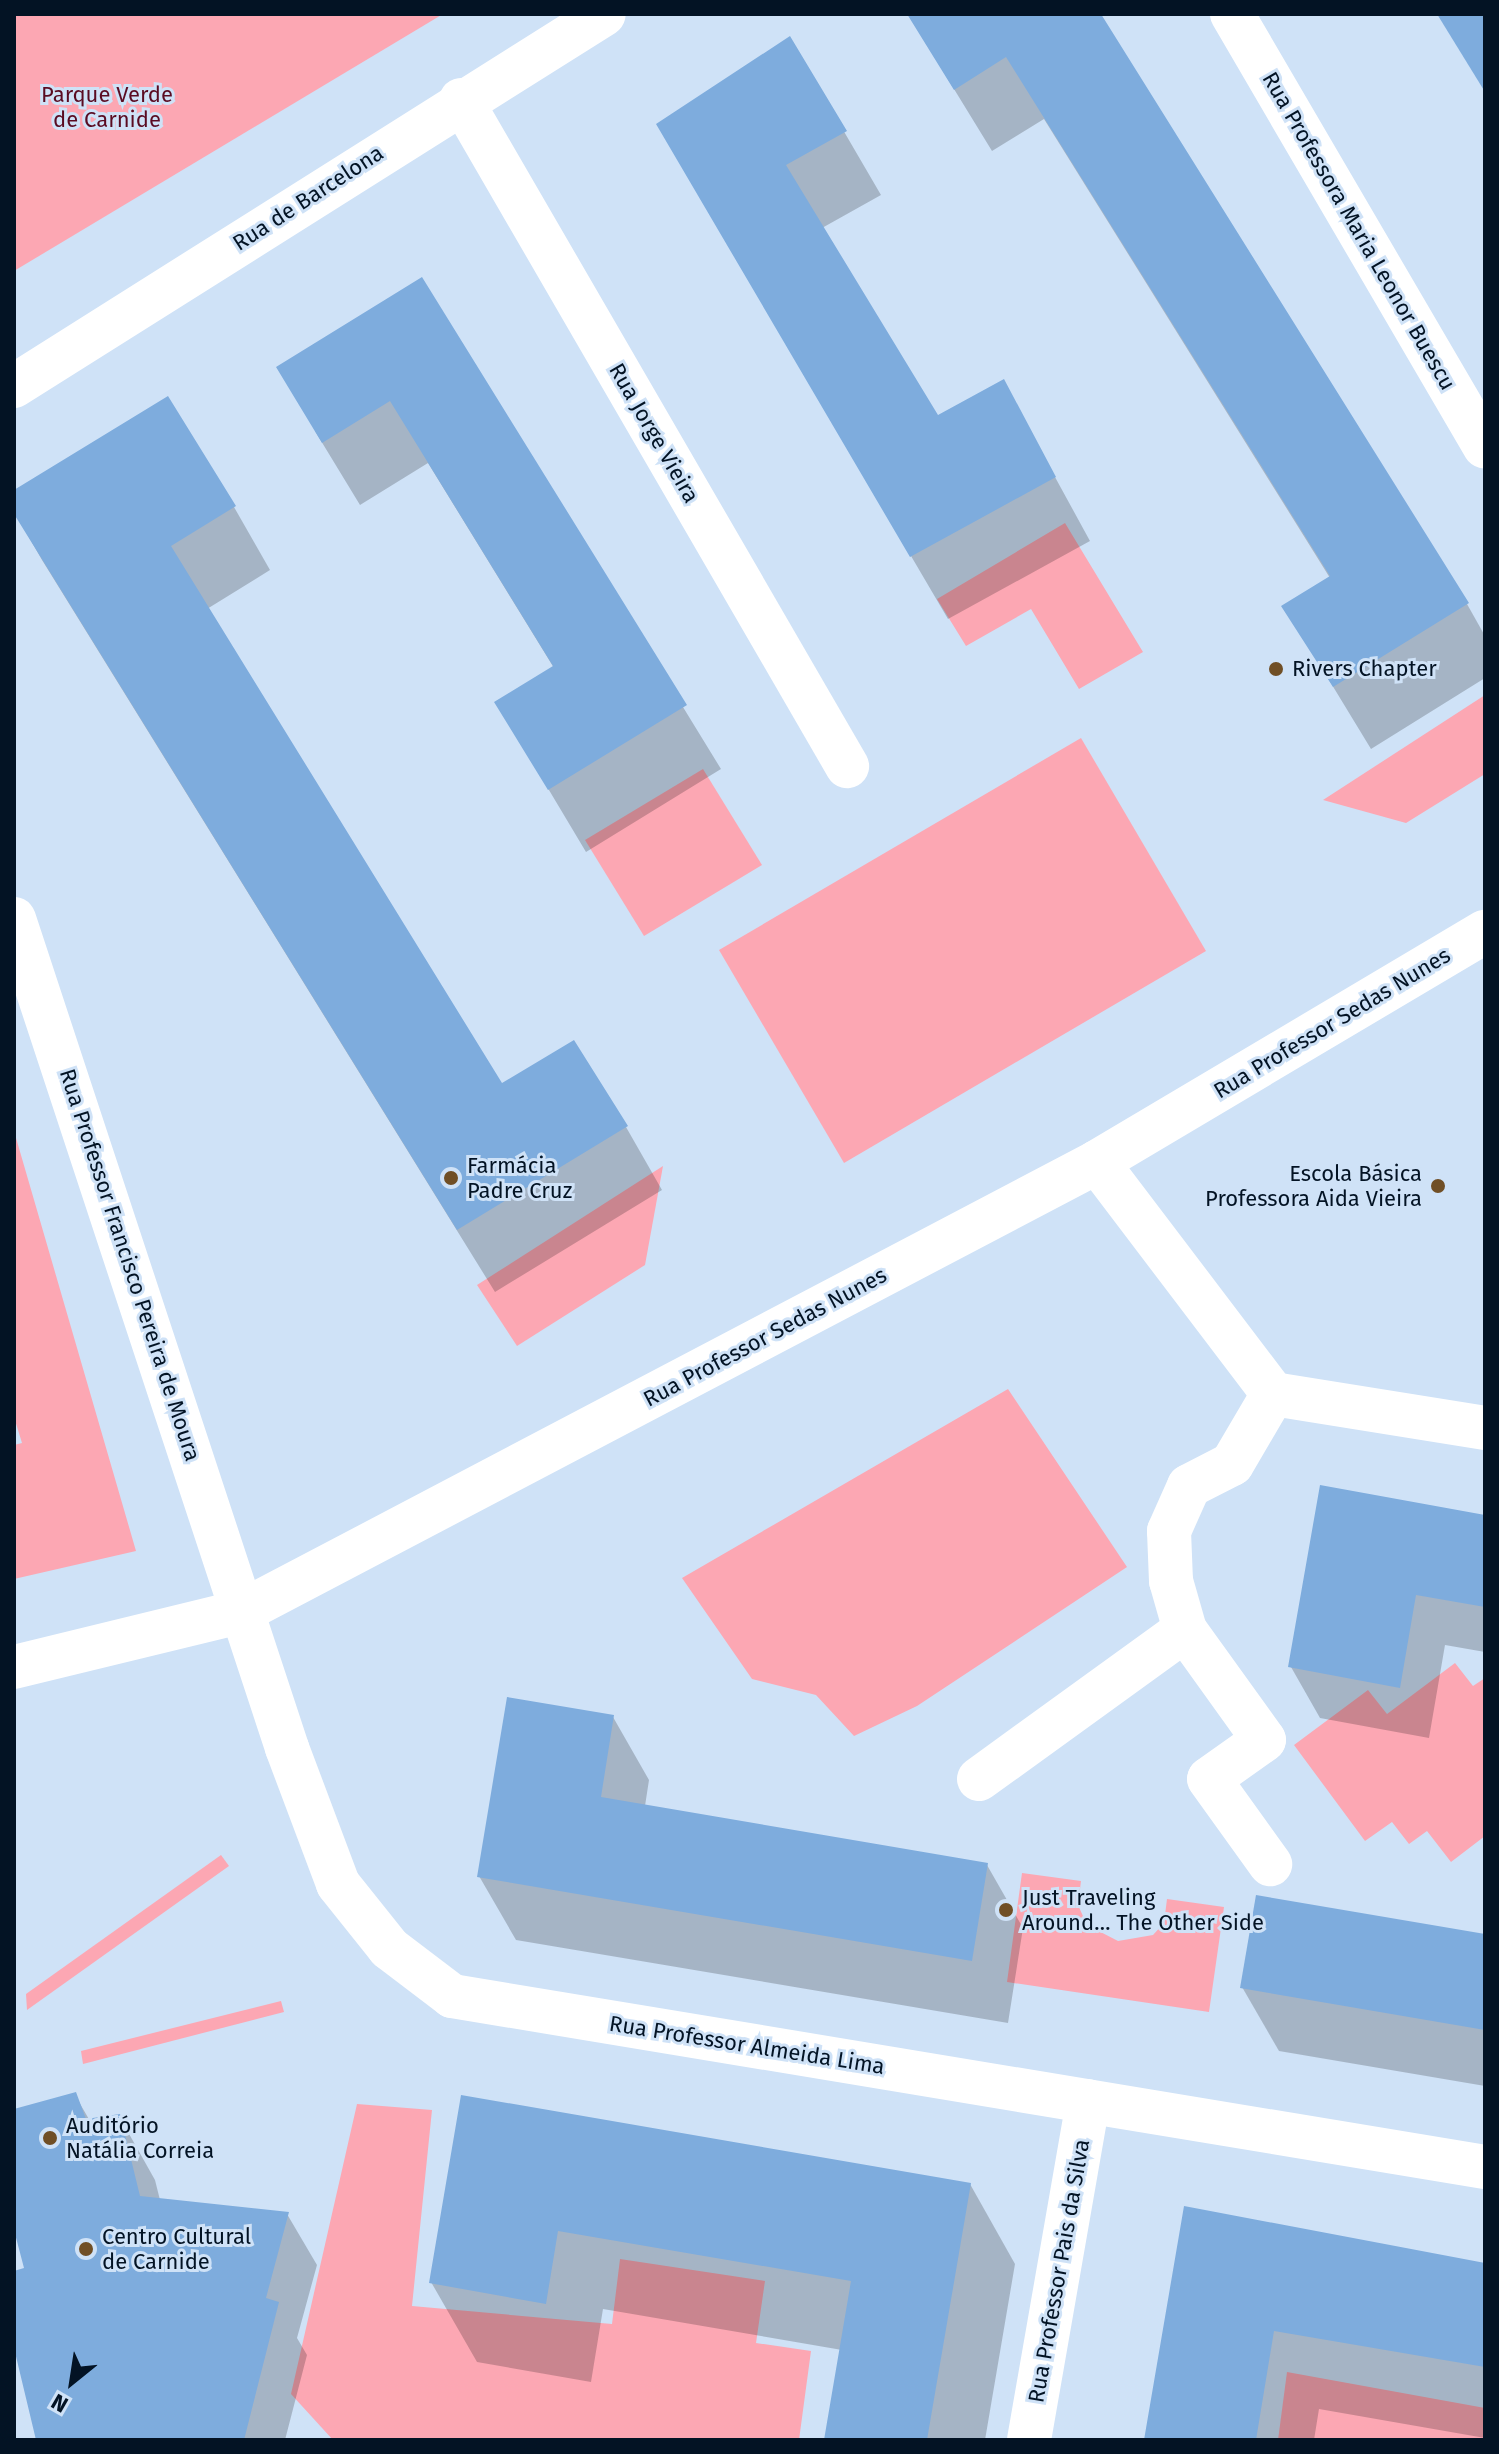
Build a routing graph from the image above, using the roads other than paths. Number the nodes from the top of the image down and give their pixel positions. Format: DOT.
graph roads {
  1 [pos="604,14"];
  2 [pos="1232,14"];
  3 [pos="461,100"];
  4 [pos="14,386"];
  5 [pos="1485,447"];
  6 [pos="847,766"];
  7 [pos="14,919"];
  8 [pos="1485,932"];
  9 [pos="1097,1162"];
  10 [pos="1273,1394"];
  11 [pos="1485,1428"];
  12 [pos="243,1611"];
  13 [pos="1185,1630"];
  14 [pos="14,1667"];
  15 [pos="979,1779"];
  16 [pos="1270,1864"];
  17 [pos="1088,2101"];
  18 [pos="1485,2167"];
  19 [pos="1029,2440"];
  1 -- 3 [label="street, Rua de Barcelona"];
  2 -- 5 [label="street, Rua Professora Maria Leonor Buescu"];
  3 -- 4 [label="street, Rua de Barcelona"];
  3 -- 6 [label="street, Rua Jorge Vieira"];
  7 -- 12 [label="street, Rua Professor Francisco Pereira de Moura"];
  8 -- 9 [label="street, Rua Professor Sedas Nunes"];
  9 -- 10 [label="street"];
  9 -- 12 [label="street, Rua Professor Sedas Nunes"];
  10 -- 11 [label="street"];
  10 -- 13 [label="street"];
  12 -- 14 [label="street, Rua Professor Sedas Nunes"];
  12 -- 17 [label="street, Rua Professor Almeida Lima"];
  13 -- 15 [label="street"];
  13 -- 16 [label="street"];
  17 -- 18 [label="street, Rua Professor Almeida Lima"];
  17 -- 19 [label="street, Rua Professor Pais da Silva"];
}
